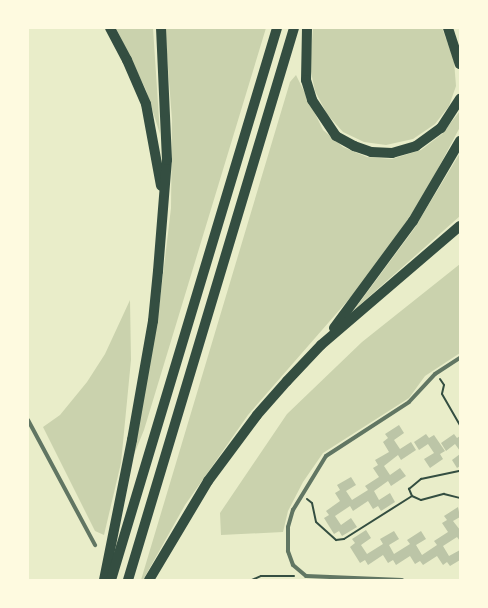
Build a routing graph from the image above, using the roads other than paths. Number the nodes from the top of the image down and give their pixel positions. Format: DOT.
graph roads {
  1 [pos="110,28"];
  2 [pos="161,28"];
  3 [pos="277,28"];
  4 [pos="294,28"];
  5 [pos="307,28"];
  6 [pos="448,28"];
  7 [pos="460,64"];
  8 [pos="460,89"];
  9 [pos="458,103"];
  10 [pos="460,141"];
  11 [pos="460,226"];
  12 [pos="162,233"];
  13 [pos="321,345"];
  14 [pos="460,358"];
  15 [pos="28,420"];
  16 [pos="95,545"];
  17 [pos="104,580"];
  18 [pos="111,580"];
  19 [pos="128,580"];
  20 [pos="149,580"];
  21 [pos="402,580"];
  1 -- 12 [label="highway"];
  2 -- 12 [label="highway"];
  3 -- 18 [label="highway"];
  4 -- 19 [label="highway"];
  5 -- 9 [label="highway"];
  6 -- 7 [label="highway"];
  8 -- 9 [label="highway"];
  10 -- 13 [label="highway"];
  11 -- 13 [label="highway"];
  12 -- 17 [label="highway"];
  13 -- 20 [label="highway"];
  14 -- 21 [label="street"];
  15 -- 16 [label="street"];
}
